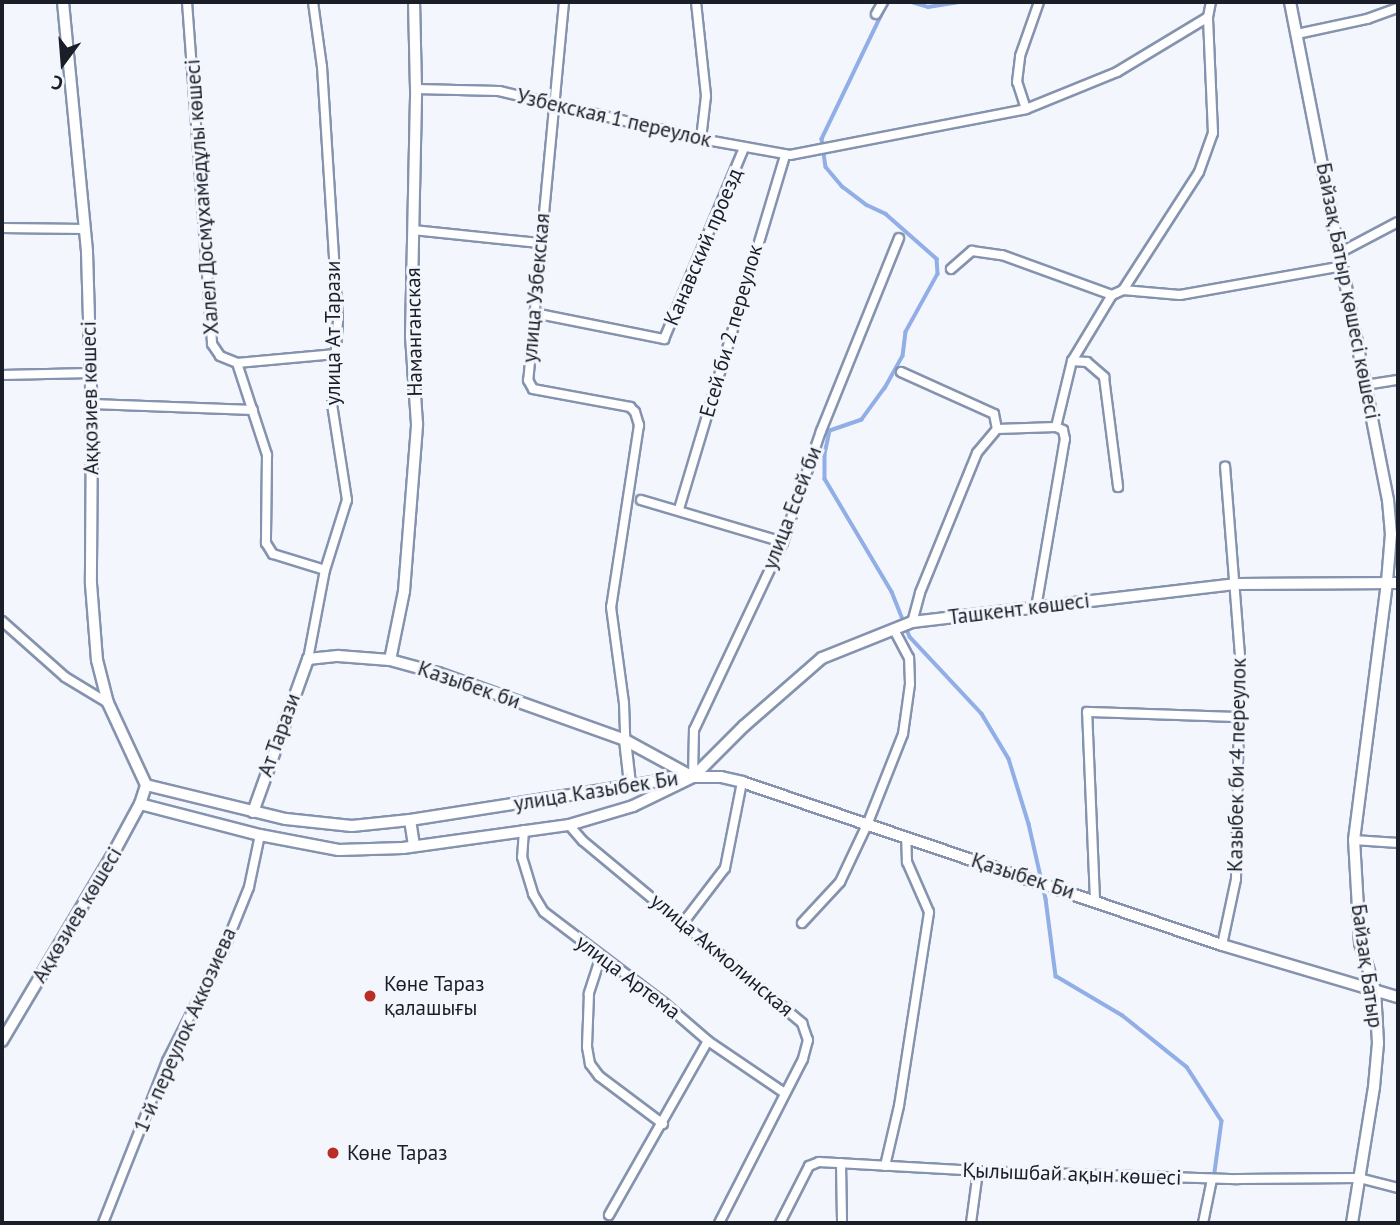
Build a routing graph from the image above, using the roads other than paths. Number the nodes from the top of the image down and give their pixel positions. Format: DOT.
graph roads {
  1 [pos="63,2"];
  2 [pos="187,2"];
  3 [pos="313,2"];
  4 [pos="414,2"];
  5 [pos="565,2"];
  6 [pos="696,2"];
  7 [pos="883,2"];
  8 [pos="1039,2"];
  9 [pos="1211,2"];
  10 [pos="1290,2"];
  11 [pos="1398,8"];
  12 [pos="876,14"];
  13 [pos="1208,17"];
  14 [pos="1297,34"];
  15 [pos="416,89"];
  16 [pos="554,102"];
  17 [pos="1026,108"];
  18 [pos="701,139"];
  19 [pos="744,148"];
  20 [pos="785,155"];
  21 [pos="1398,222"];
  22 [pos="2,228"];
  23 [pos="85,229"];
  24 [pos="413,230"];
  25 [pos="899,238"];
  26 [pos="539,243"];
  27 [pos="1340,252"];
  28 [pos="1342,266"];
  29 [pos="951,268"];
  30 [pos="1123,290"];
  31 [pos="1112,295"];
  32 [pos="534,313"];
  33 [pos="336,354"];
  34 [pos="1072,360"];
  35 [pos="237,363"];
  36 [pos="901,372"];
  37 [pos="91,373"];
  38 [pos="2,375"];
  39 [pos="1398,380"];
  40 [pos="1365,385"];
  41 [pos="92,404"];
  42 [pos="253,410"];
  43 [pos="1056,427"];
  44 [pos="997,429"];
  45 [pos="1225,467"];
  46 [pos="1118,487"];
  47 [pos="641,500"];
  48 [pos="679,509"];
  49 [pos="783,542"];
  50 [pos="325,570"];
  51 [pos="1393,583"];
  52 [pos="1237,584"];
  53 [pos="1036,608"];
  54 [pos="2,621"];
  55 [pos="912,622"];
  56 [pos="894,630"];
  57 [pos="309,659"];
  58 [pos="390,660"];
  59 [pos="108,703"];
  60 [pos="1239,717"];
  61 [pos="625,740"];
  62 [pos="693,777"];
  63 [pos="742,782"];
  64 [pos="146,785"];
  65 [pos="630,785"];
  66 [pos="140,804"];
  67 [pos="253,812"];
  68 [pos="410,821"];
  69 [pos="569,825"];
  70 [pos="867,825"];
  71 [pos="524,830"];
  72 [pos="260,835"];
  73 [pos="906,839"];
  74 [pos="1354,840"];
  75 [pos="1398,843"];
  76 [pos="414,846"];
  77 [pos="1095,900"];
  78 [pos="683,923"];
  79 [pos="802,923"];
  80 [pos="1222,945"];
  81 [pos="601,956"];
  82 [pos="1375,990"];
  83 [pos="1398,997"];
  84 [pos="2,1041"];
  85 [pos="708,1041"];
  86 [pos="783,1093"];
  87 [pos="663,1124"];
  88 [pos="841,1163"];
  89 [pos="886,1166"];
  90 [pos="978,1171"];
  91 [pos="1212,1178"];
  92 [pos="1359,1178"];
  93 [pos="1398,1188"];
  94 [pos="609,1215"];
  95 [pos="103,1223"];
  96 [pos="719,1223"];
  97 [pos="780,1223"];
  98 [pos="842,1223"];
  99 [pos="971,1223"];
  100 [pos="1203,1223"];
  101 [pos="1352,1223"];
  1 -- 23 [label="main road, Аққозиев көшесі"];
  2 -- 35 [label="street, Халел Досмұхамедұлы көшесі"];
  3 -- 33 [label="street, улица Ат Тарази"];
  4 -- 15 [label="street, Наманганская"];
  5 -- 16 [label="street, улица Узбекская"];
  6 -- 18 [label="street"];
  7 -- 12 [label="street"];
  8 -- 17 [label="street"];
  9 -- 13 [label="street"];
  10 -- 14 [label="main road, Байзақ Батыр қөшесі көшесі"];
  11 -- 14 [label="street"];
  13 -- 17 [label="street"];
  13 -- 30 [label="street"];
  14 -- 27 [label="main road, Байзақ Батыр қөшесі көшесі"];
  15 -- 16 [label="street, Узбекская 1 переулок"];
  15 -- 24 [label="street, Наманганская"];
  16 -- 18 [label="street, Узбекская 1 переулок"];
  16 -- 26 [label="street, улица Узбекская"];
  17 -- 20 [label="street, Узбекская 1 переулок"];
  18 -- 19 [label="street, Узбекская 1 переулок"];
  19 -- 20 [label="street, Узбекская 1 переулок"];
  19 -- 32 [label="street, Канавский проезд"];
  20 -- 48 [label="street, Есей би 2 переулок"];
  21 -- 27 [label="street"];
  22 -- 23 [label="street"];
  23 -- 37 [label="main road, Аққозиев көшесі"];
  24 -- 26 [label="street"];
  24 -- 58 [label="street, Наманганская"];
  25 -- 49 [label="street, улица Есей би"];
  26 -- 32 [label="street, улица Узбекская"];
  27 -- 28 [label="main road, Байзақ Батыр қөшесі көшесі"];
  28 -- 30 [label="street"];
  28 -- 40 [label="main road, Байзақ Батыр қөшесі көшесі"];
  29 -- 31 [label="street"];
  30 -- 31 [label="street"];
  31 -- 34 [label="street"];
  32 -- 61 [label="street, улица Узбекская"];
  33 -- 35 [label="street"];
  33 -- 50 [label="street, улица Ат Тарази"];
  34 -- 43 [label="street"];
  34 -- 46 [label="street"];
  35 -- 42 [label="street"];
  36 -- 44 [label="street"];
  37 -- 38 [label="street"];
  37 -- 41 [label="main road, Аққозиев көшесі"];
  39 -- 40 [label="street"];
  40 -- 51 [label="main road, Байзақ Батыр қөшесі көшесі"];
  41 -- 42 [label="street"];
  41 -- 59 [label="main road, Аққозиев көшесі"];
  42 -- 50 [label="street"];
  43 -- 44 [label="street"];
  43 -- 53 [label="street"];
  44 -- 55 [label="street"];
  45 -- 52 [label="street"];
  47 -- 48 [label="street"];
  48 -- 49 [label="street"];
  49 -- 62 [label="street, улица Есей би"];
  50 -- 57 [label="street, улица Ат Тарази"];
  51 -- 52 [label="main road, Ташкент көшесі"];
  51 -- 74 [label="street, Байзақ Батыр"];
  52 -- 53 [label="main road, Ташкент көшесі"];
  52 -- 60 [label="street, Казыбек би 4 переулок"];
  53 -- 55 [label="main road, Ташкент көшесі"];
  54 -- 59 [label="street"];
  55 -- 56 [label="main road, Ташкент көшесі"];
  56 -- 62 [label="main road, Ташкент көшесі"];
  56 -- 70 [label="street"];
  57 -- 58 [label="street, Казыбек би"];
  57 -- 67 [label="street, Ат Тарази"];
  58 -- 61 [label="street, Казыбек би"];
  59 -- 64 [label="main road, Аққозиев көшесі"];
  60 -- 77 [label="street"];
  60 -- 80 [label="street, Казыбек би 4 переулок"];
  61 -- 62 [label="street, Казыбек би"];
  61 -- 65 [label="street"];
  62 -- 63 [label="street, Қазыбек Би"];
  62 -- 65 [label="main road, улица Казыбек Би"];
  62 -- 69 [label="main road, улица Казыбек Би"];
  63 -- 70 [label="street, Қазыбек Би"];
  63 -- 78 [label="street"];
  64 -- 66 [label="main road, Ақкөзиев көшесі"];
  64 -- 67 [label="main road, улица Казыбек Би"];
  65 -- 68 [label="main road, улица Казыбек Би"];
  66 -- 72 [label="main road, улица Казыбек Би"];
  66 -- 84 [label="main road, Ақкөзиев көшесі"];
  67 -- 68 [label="main road, улица Казыбек Би"];
  68 -- 76 [label="main road"];
  69 -- 71 [label="main road, улица Казыбек Би"];
  69 -- 78 [label="street, улица Акмолинская"];
  70 -- 73 [label="street, Қазыбек Би"];
  70 -- 79 [label="street"];
  71 -- 76 [label="main road, улица Казыбек Би"];
  71 -- 81 [label="street, улица Артема"];
  72 -- 76 [label="main road, улица Казыбек Би"];
  72 -- 95 [label="street, 1-й переулок Аккозиева"];
  73 -- 77 [label="street, Қазыбек Би"];
  73 -- 89 [label="street"];
  74 -- 75 [label="street"];
  74 -- 82 [label="street, Байзақ Батыр"];
  77 -- 80 [label="street, Қазыбек Би"];
  78 -- 86 [label="street, улица Акмолинская"];
  80 -- 82 [label="street, Қазыбек Би"];
  81 -- 85 [label="street, улица Артема"];
  81 -- 87 [label="street"];
  82 -- 83 [label="street"];
  82 -- 92 [label="street, Байзақ Батыр"];
  85 -- 86 [label="street, улица Артема"];
  85 -- 87 [label="street"];
  86 -- 96 [label="street, улица Акмолинская"];
  87 -- 94 [label="street"];
  88 -- 89 [label="street, Қылышбай ақын көшесі"];
  88 -- 97 [label="street, Қылышбай ақын көшесі"];
  88 -- 98 [label="street"];
  89 -- 90 [label="street, Қылышбай ақын көшесі"];
  90 -- 91 [label="street, Қылышбай ақын көшесі"];
  90 -- 99 [label="street"];
  91 -- 92 [label="street, Қылышбай ақын көшесі"];
  91 -- 100 [label="street"];
  92 -- 93 [label="street, Қылышбай ақын көшесі"];
  92 -- 101 [label="street, Байзақ Батыр"];
}
